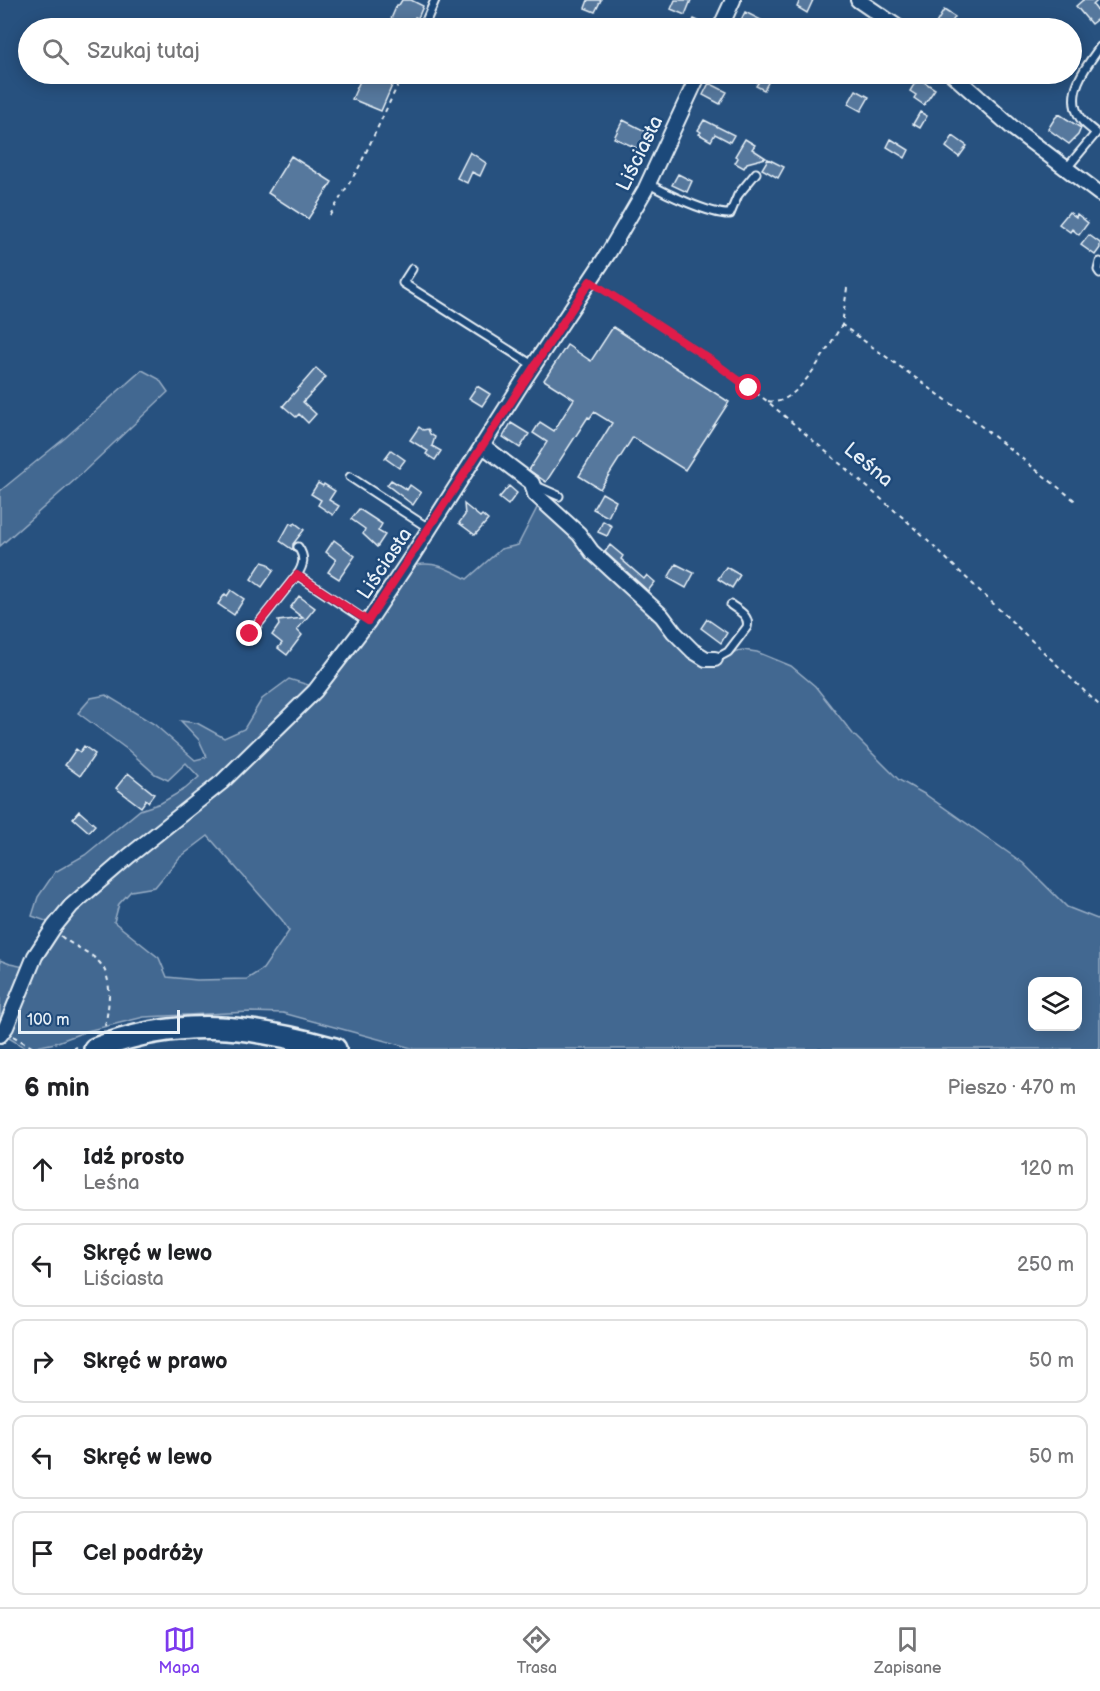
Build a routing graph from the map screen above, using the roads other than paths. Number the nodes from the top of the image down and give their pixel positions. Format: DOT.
graph roads {
  1 [pos="435,0"];
  2 [pos="733,0"];
  3 [pos="858,0"];
  4 [pos="427,18"];
  5 [pos="725,18"];
  6 [pos="884,18"];
  7 [pos="1100,47"];
  8 [pos="1082,72"];
  9 [pos="694,84"];
  10 [pos="963,84"];
  11 [pos="1078,84"];
  12 [pos="1066,169"];
  13 [pos="756,173"];
  14 [pos="648,183"];
  15 [pos="1100,194"];
  16 [pos="1100,262"];
  17 [pos="412,269"];
  18 [pos="1100,273"];
  19 [pos="534,366"];
  20 [pos="482,445"];
  21 [pos="350,477"];
  22 [pos="532,483"];
  23 [pos="559,496"];
  24 [pos="430,529"];
  25 [pos="298,547"];
  26 [pos="297,575"];
  27 [pos="731,605"];
  28 [pos="368,621"];
  29 [pos="250,634"];
  30 [pos="715,659"];
  31 [pos="3,1031"];
  32 [pos="99,1043"];
  33 [pos="335,1049"];
  1 -- 4 [label="lane"];
  2 -- 5 [label="street"];
  3 -- 6 [label="street"];
  7 -- 8 [label="lane"];
  9 -- 14 [label="street, Liściasta"];
  10 -- 12 [label="street"];
  11 -- 12 [label="lane"];
  12 -- 15 [label="street"];
  13 -- 14 [label="lane"];
  14 -- 19 [label="street, Liściasta"];
  16 -- 18 [label="lane"];
  17 -- 19 [label="lane"];
  19 -- 20 [label="street, Liściasta"];
  20 -- 22 [label="street"];
  20 -- 24 [label="street, Liściasta"];
  21 -- 24 [label="lane"];
  22 -- 23 [label="lane"];
  22 -- 30 [label="street"];
  24 -- 28 [label="street, Liściasta"];
  25 -- 26 [label="lane"];
  26 -- 28 [label="lane"];
  26 -- 29 [label="lane"];
  27 -- 30 [label="lane"];
  28 -- 31 [label="street, Liściasta"];
  32 -- 33 [label="main road"];
}
